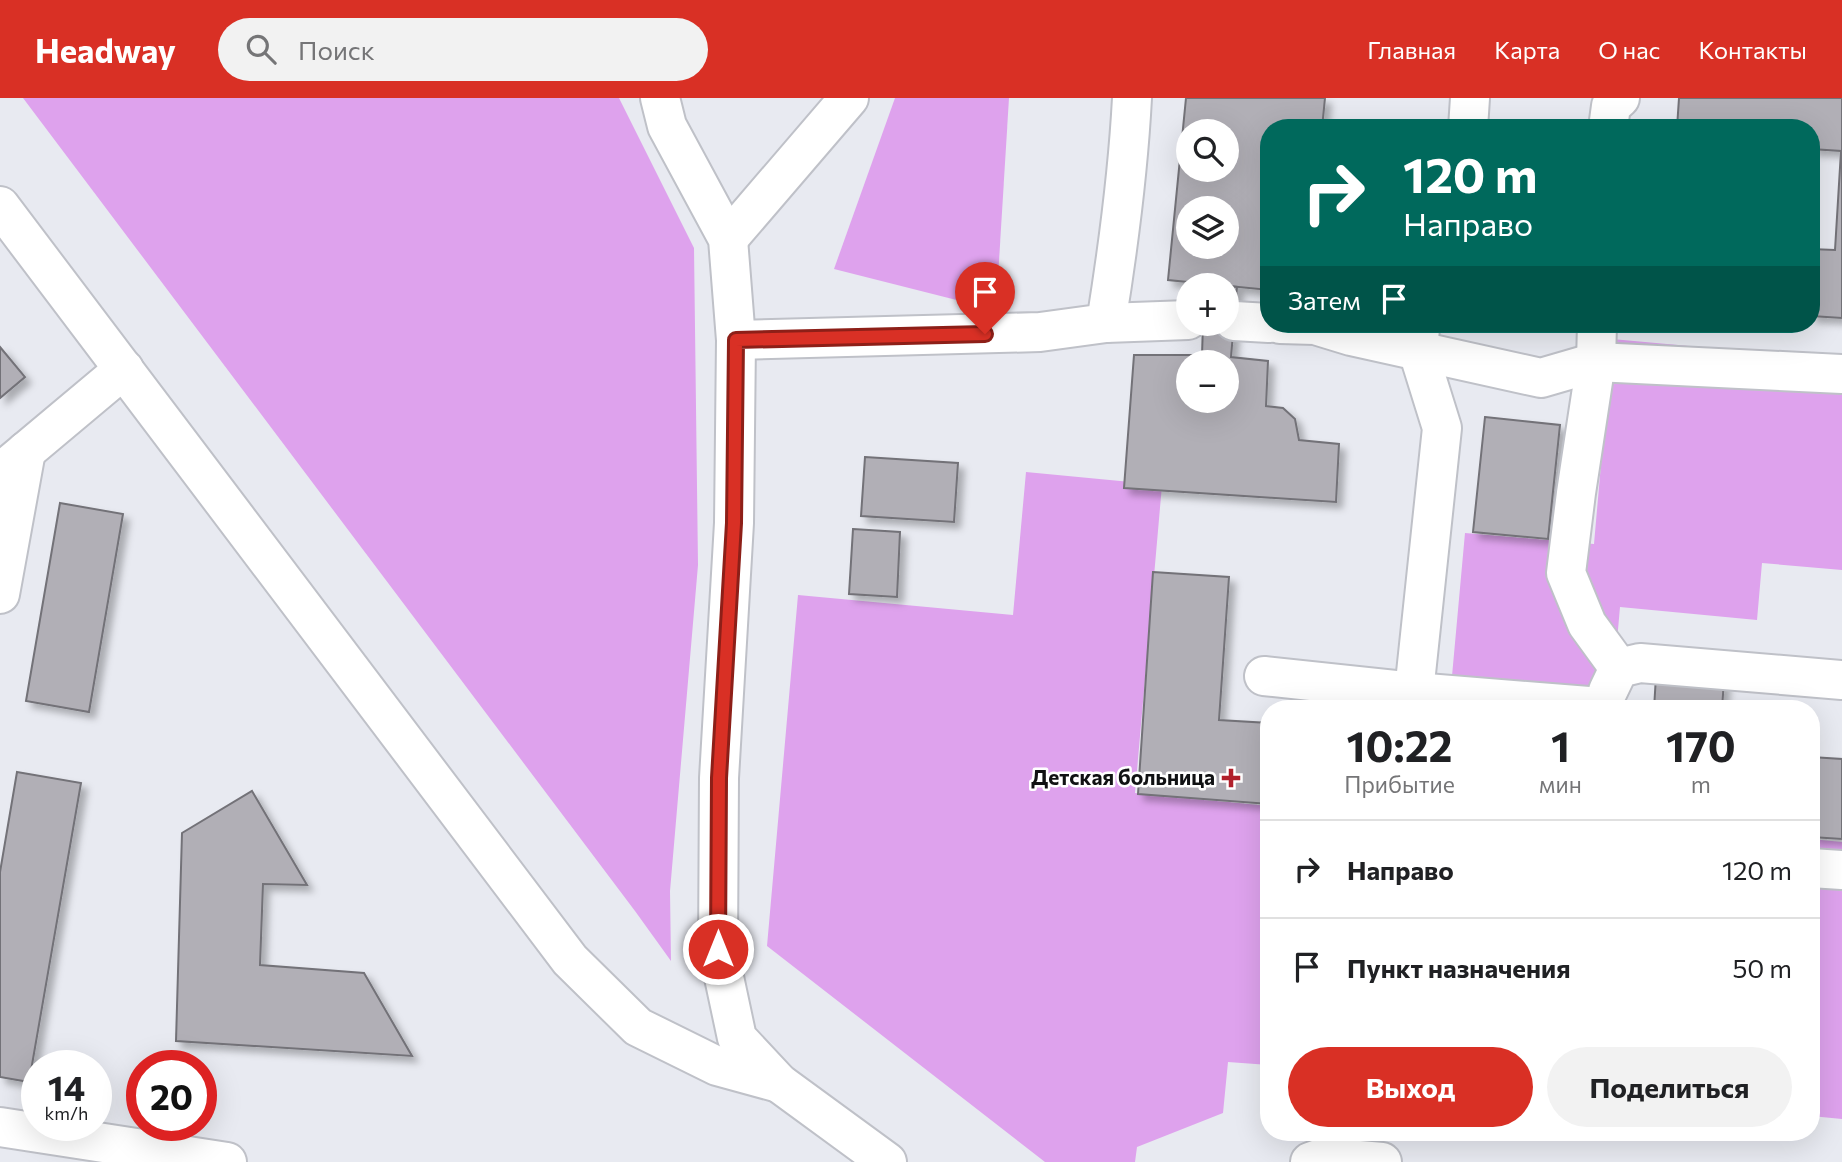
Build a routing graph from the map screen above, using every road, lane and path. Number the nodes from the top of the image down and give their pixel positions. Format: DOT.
graph roads {
  1 [pos="660,98"];
  2 [pos="849,98"];
  3 [pos="1132,98"];
  4 [pos="1470,98"];
  5 [pos="1620,98"];
  6 [pos="1469,119"];
  7 [pos="1609,119"];
  8 [pos="0,206"];
  9 [pos="728,239"];
  10 [pos="1176,320"];
  11 [pos="1106,323"];
  12 [pos="1340,333"];
  13 [pos="1597,333"];
  14 [pos="1419,337"];
  15 [pos="736,340"];
  16 [pos="1596,362"];
  17 [pos="124,369"];
  18 [pos="1842,374"];
  19 [pos="13,462"];
  20 [pos="0,594"];
  21 [pos="1619,668"];
  22 [pos="1264,676"];
  23 [pos="1842,681"];
  24 [pos="1415,692"];
  25 [pos="1508,700"];
  26 [pos="1605,700"];
  27 [pos="1820,869"];
  28 [pos="1842,870"];
  29 [pos="779,1083"];
  30 [pos="0,1127"];
  31 [pos="201,1160"];
  32 [pos="887,1162"];
  33 [pos="1310,1162"];
  34 [pos="1382,1162"];
  1 -- 9 [label="street"];
  2 -- 9 [label="street"];
  3 -- 11 [label="street"];
  4 -- 6 [label="street"];
  5 -- 7 [label="street"];
  8 -- 17 [label="street"];
  9 -- 15 [label="street"];
  10 -- 11 [label="street"];
  11 -- 15 [label="street"];
  12 -- 14 [label="street"];
  13 -- 16 [label="street"];
  14 -- 16 [label="street"];
  14 -- 24 [label="street"];
  15 -- 29 [label="street"];
  16 -- 18 [label="street"];
  16 -- 21 [label="street"];
  17 -- 19 [label="street"];
  17 -- 29 [label="street"];
  19 -- 20 [label="street"];
  21 -- 23 [label="street"];
  21 -- 26 [label="street"];
  22 -- 24 [label="street"];
  24 -- 25 [label="street"];
  27 -- 28 [label="street"];
  29 -- 32 [label="street"];
  30 -- 31 [label="street"];
  33 -- 34 [label="street"];
}
